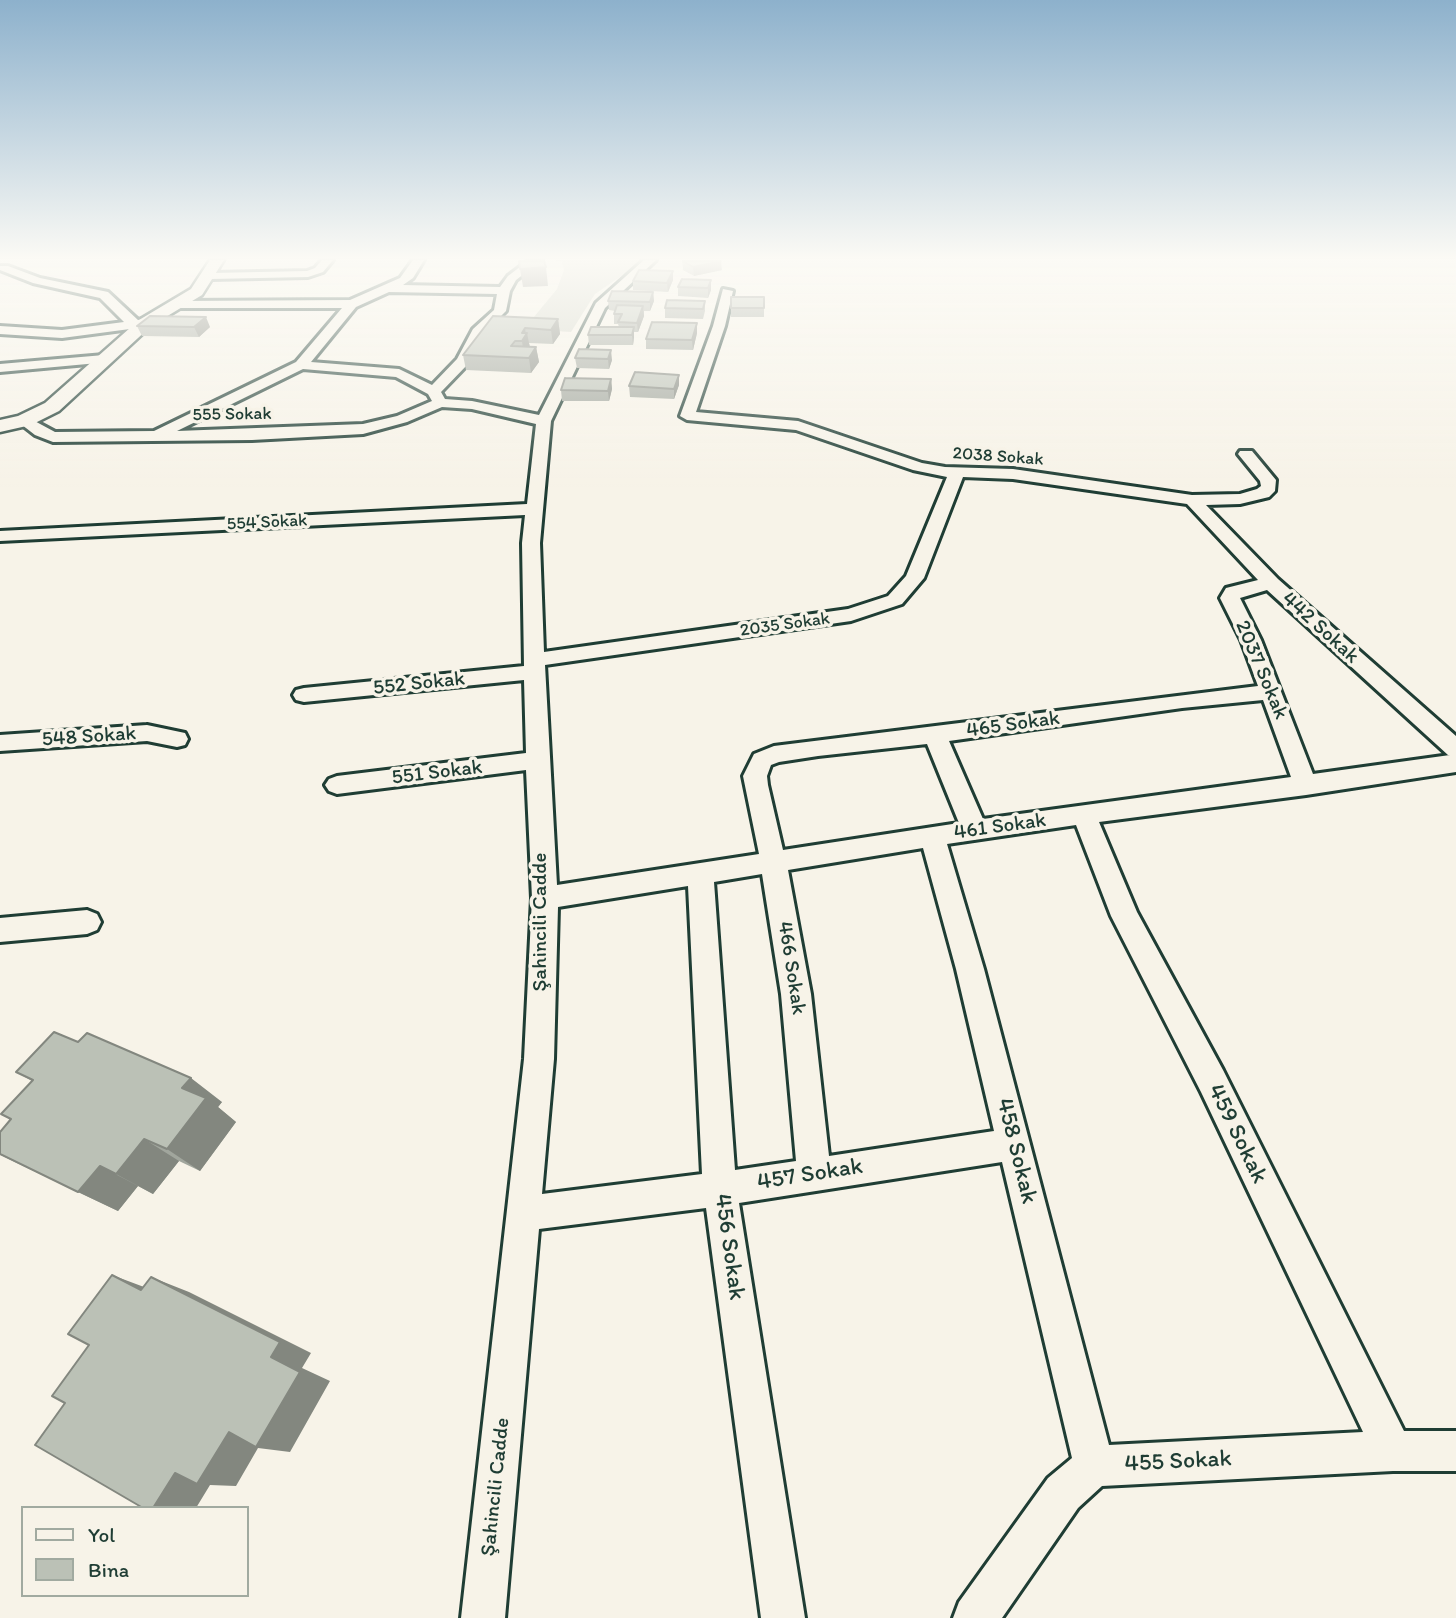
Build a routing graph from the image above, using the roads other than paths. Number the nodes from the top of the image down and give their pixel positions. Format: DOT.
graph roads {
  1 [pos="128,336"];
  2 [pos="325,336"];
  3 [pos="476,336"];
  4 [pos="586,336"];
  5 [pos="716,336"];
  6 [pos="104,359"];
  7 [pos="300,365"];
  8 [pos="0,368"];
  9 [pos="437,397"];
  10 [pos="24,421"];
  11 [pos="544,421"];
  12 [pos="0,426"];
  13 [pos="154,436"];
  14 [pos="1246,454"];
  15 [pos="956,474"];
  16 [pos="1192,500"];
  17 [pos="533,509"];
  18 [pos="0,536"];
  19 [pos="1271,583"];
  20 [pos="533,666"];
  21 [pos="1270,692"];
  22 [pos="304,695"];
  23 [pos="935,735"];
  24 [pos="177,739"];
  25 [pos="0,743"];
  26 [pos="1456,749"];
  27 [pos="537,760"];
  28 [pos="1456,763"];
  29 [pos="758,764"];
  30 [pos="337,785"];
  31 [pos="1306,786"];
  32 [pos="1084,816"];
  33 [pos="975,830"];
  34 [pos="932,837"];
  35 [pos="773,860"];
  36 [pos="699,873"];
  37 [pos="545,898"];
  38 [pos="87,922"];
  39 [pos="0,930"];
  40 [pos="1014,1143"];
  41 [pos="814,1174"];
  42 [pos="720,1189"];
  43 [pos="522,1214"];
  44 [pos="1394,1451"];
  45 [pos="1456,1451"];
  46 [pos="1094,1466"];
  47 [pos="483,1618"];
  48 [pos="783,1618"];
  49 [pos="975,1618"];
  1 -- 6 [label="street"];
  2 -- 7 [label="street"];
  3 -- 9 [label="street"];
  4 -- 11 [label="street, Şahincili Cadde"];
  5 -- 15 [label="street, 2038 Sokak"];
  6 -- 8 [label="street"];
  6 -- 10 [label="street"];
  7 -- 9 [label="street"];
  7 -- 13 [label="street"];
  9 -- 11 [label="street"];
  9 -- 13 [label="street, 555 Sokak"];
  10 -- 12 [label="street"];
  10 -- 13 [label="street, 555 Sokak"];
  11 -- 17 [label="street, Şahincili Cadde"];
  14 -- 16 [label="street, 2038 Sokak"];
  15 -- 16 [label="street, 2038 Sokak"];
  15 -- 20 [label="street, 2035 Sokak"];
  16 -- 19 [label="street, 442 Sokak"];
  17 -- 18 [label="street, 554 Sokak"];
  17 -- 20 [label="street, Şahincili Cadde"];
  19 -- 21 [label="street, 2037 Sokak"];
  19 -- 26 [label="street, 442 Sokak"];
  20 -- 22 [label="street, 552 Sokak"];
  20 -- 27 [label="street, Şahincili Cadde"];
  21 -- 23 [label="street, 465 Sokak"];
  21 -- 31 [label="street, 2037 Sokak"];
  23 -- 29 [label="street, 465 Sokak"];
  23 -- 33 [label="street"];
  24 -- 25 [label="street, 548 Sokak"];
  27 -- 30 [label="street, 551 Sokak"];
  27 -- 37 [label="street, Şahincili Cadde"];
  28 -- 31 [label="street, 461 Sokak"];
  29 -- 35 [label="street, 466 Sokak"];
  31 -- 32 [label="street, 461 Sokak"];
  32 -- 33 [label="street, 461 Sokak"];
  32 -- 44 [label="street, 459 Sokak"];
  33 -- 34 [label="street, 461 Sokak"];
  34 -- 35 [label="street, 461 Sokak"];
  34 -- 40 [label="street, 458 Sokak"];
  35 -- 36 [label="street, 461 Sokak"];
  35 -- 41 [label="street, 466 Sokak"];
  36 -- 37 [label="street, 461 Sokak"];
  36 -- 42 [label="street, 456 Sokak"];
  37 -- 43 [label="street, Şahincili Cadde"];
  38 -- 39 [label="street"];
  40 -- 41 [label="street, 457 Sokak"];
  40 -- 46 [label="street, 458 Sokak"];
  41 -- 42 [label="street, 457 Sokak"];
  42 -- 43 [label="street, 457 Sokak"];
  42 -- 48 [label="street, 456 Sokak"];
  43 -- 47 [label="street, Şahincili Cadde"];
  44 -- 45 [label="street, 455 Sokak"];
  44 -- 46 [label="street, 455 Sokak"];
  46 -- 49 [label="street, 455 Sokak"];
}
